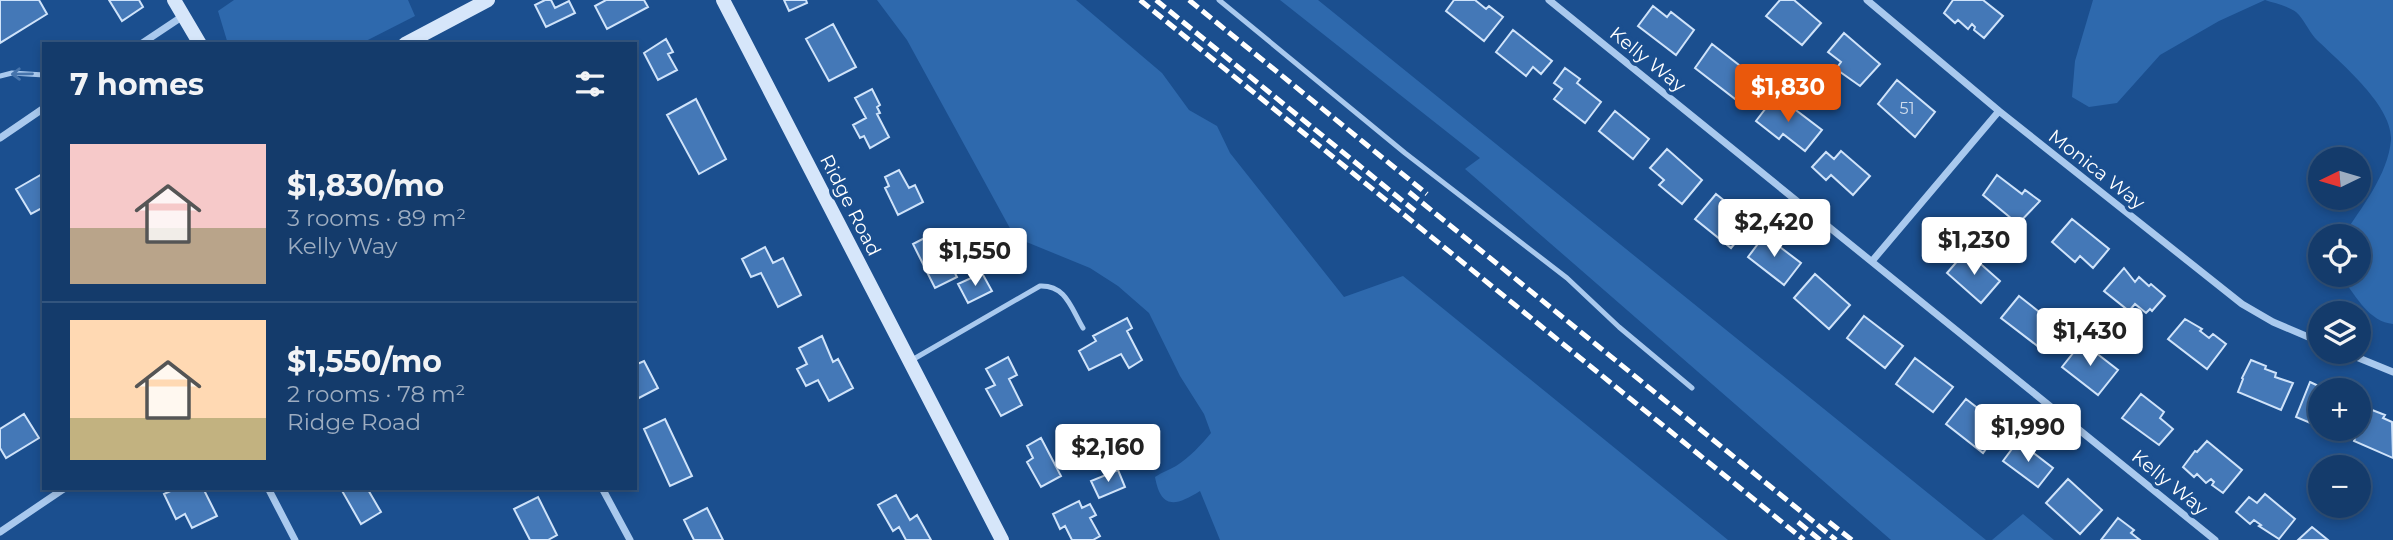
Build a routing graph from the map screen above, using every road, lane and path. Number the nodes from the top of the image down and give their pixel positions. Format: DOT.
graph roads {
  1 [pos="174,0"];
  2 [pos="488,0"];
  3 [pos="723,0"];
  4 [pos="1219,0"];
  5 [pos="1549,0"];
  6 [pos="1867,0"];
  7 [pos="183,16"];
  8 [pos="144,42"];
  9 [pos="199,42"];
  10 [pos="409,42"];
  11 [pos="42,75"];
  12 [pos="0,76"];
  13 [pos="42,109"];
  14 [pos="1999,111"];
  15 [pos="0,138"];
  16 [pos="1873,260"];
  17 [pos="1083,328"];
  18 [pos="2308,337"];
  19 [pos="909,362"];
  20 [pos="2371,363"];
  21 [pos="2393,372"];
  22 [pos="1692,388"];
  23 [pos="62,490"];
  24 [pos="269,490"];
  25 [pos="603,490"];
  26 [pos="0,532"];
  27 [pos="295,540"];
  28 [pos="630,540"];
  29 [pos="1002,540"];
  30 [pos="2215,540"];
  1 -- 7 [label="street"];
  2 -- 10 [label="street"];
  3 -- 19 [label="street, Ridge Road"];
  4 -- 22 [label="lane"];
  5 -- 16 [label="street, Kelly Way"];
  6 -- 14 [label="street, Monica Way"];
  7 -- 8 [label="street"];
  7 -- 9 [label="street"];
  11 -- 12 [label="lane, one-way"];
  13 -- 15 [label="street"];
  14 -- 16 [label="street"];
  14 -- 18 [label="street, Monica Way"];
  16 -- 30 [label="street, Kelly Way"];
  17 -- 19 [label="lane"];
  19 -- 29 [label="street, Ridge Road"];
  20 -- 21 [label="street"];
  23 -- 26 [label="street"];
  24 -- 27 [label="street"];
  25 -- 28 [label="street"];
}
